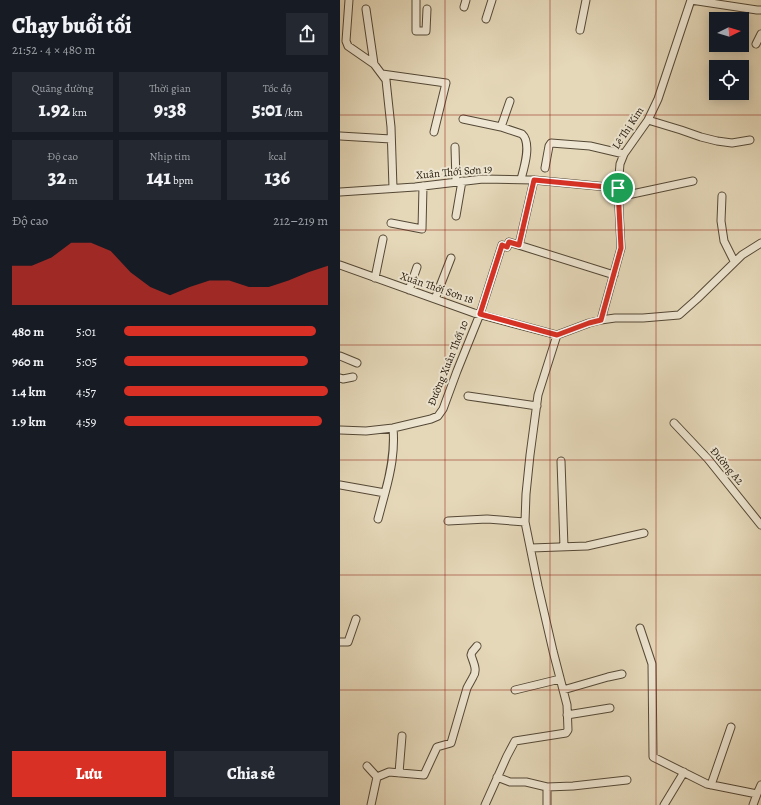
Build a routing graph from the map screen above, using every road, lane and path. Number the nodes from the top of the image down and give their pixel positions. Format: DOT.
graph roads {
  1 [pos="416,0"];
  2 [pos="492,0"];
  3 [pos="586,0"];
  4 [pos="691,0"];
  5 [pos="348,2"];
  6 [pos="710,2"];
  7 [pos="340,3"];
  8 [pos="366,9"];
  9 [pos="427,9"];
  10 [pos="761,10"];
  11 [pos="486,19"];
  12 [pos="580,30"];
  13 [pos="761,34"];
  14 [pos="756,44"];
  15 [pos="374,64"];
  16 [pos="382,74"];
  17 [pos="510,100"];
  18 [pos="462,119"];
  19 [pos="648,120"];
  20 [pos="501,127"];
  21 [pos="434,132"];
  22 [pos="340,136"];
  23 [pos="391,139"];
  24 [pos="750,140"];
  25 [pos="455,147"];
  26 [pos="624,154"];
  27 [pos="545,168"];
  28 [pos="522,179"];
  29 [pos="534,180"];
  30 [pos="459,181"];
  31 [pos="693,182"];
  32 [pos="423,186"];
  33 [pos="393,188"];
  34 [pos="618,188"];
  35 [pos="340,192"];
  36 [pos="722,196"];
  37 [pos="618,197"];
  38 [pos="456,216"];
  39 [pos="391,223"];
  40 [pos="383,239"];
  41 [pos="761,243"];
  42 [pos="519,245"];
  43 [pos="451,258"];
  44 [pos="734,261"];
  45 [pos="340,265"];
  46 [pos="417,267"];
  47 [pos="614,275"];
  48 [pos="375,278"];
  49 [pos="409,290"];
  50 [pos="436,299"];
  51 [pos="480,314"];
  52 [pos="601,320"];
  53 [pos="557,335"];
  54 [pos="340,356"];
  55 [pos="357,363"];
  56 [pos="353,377"];
  57 [pos="340,378"];
  58 [pos="468,396"];
  59 [pos="537,406"];
  60 [pos="674,423"];
  61 [pos="393,428"];
  62 [pos="340,430"];
  63 [pos="561,461"];
  64 [pos="340,485"];
  65 [pos="385,493"];
  66 [pos="378,519"];
  67 [pos="448,521"];
  68 [pos="526,522"];
  69 [pos="761,525"];
  70 [pos="644,533"];
  71 [pos="564,547"];
  72 [pos="531,548"];
  73 [pos="356,619"];
  74 [pos="640,628"];
  75 [pos="340,642"];
  76 [pos="477,646"];
  77 [pos="622,674"];
  78 [pos="560,679"];
  79 [pos="515,690"];
  80 [pos="563,690"];
  81 [pos="610,708"];
  82 [pos="568,715"];
  83 [pos="731,727"];
  84 [pos="402,736"];
  85 [pos="367,766"];
  86 [pos="684,772"];
  87 [pos="399,773"];
  88 [pos="377,777"];
  89 [pos="497,777"];
  90 [pos="627,780"];
  91 [pos="711,785"];
  92 [pos="761,785"];
  93 [pos="547,787"];
  94 [pos="757,794"];
  95 [pos="486,803"];
  96 [pos="371,805"];
  97 [pos="547,805"];
  98 [pos="664,805"];
  99 [pos="753,805"];
  1 -- 9 [label="street"];
  2 -- 11 [label="street"];
  3 -- 12 [label="street"];
  4 -- 6 [label="street"];
  4 -- 19 [label="street, Lê Thị Kim"];
  5 -- 7 [label="street"];
  5 -- 15 [label="street"];
  6 -- 10 [label="street"];
  8 -- 15 [label="street"];
  13 -- 14 [label="street"];
  15 -- 16 [label="street"];
  16 -- 21 [label="street"];
  16 -- 23 [label="street"];
  17 -- 20 [label="street"];
  18 -- 20 [label="street"];
  19 -- 24 [label="street"];
  19 -- 26 [label="street, Lê Thị Kim"];
  20 -- 28 [label="street"];
  22 -- 23 [label="street"];
  23 -- 33 [label="street"];
  25 -- 30 [label="street"];
  26 -- 27 [label="street"];
  26 -- 34 [label="street, Lê Thị Kim"];
  28 -- 29 [label="street, Xuân Thới Sơn 19"];
  28 -- 30 [label="street, Xuân Thới Sơn 19"];
  29 -- 34 [label="street, Xuân Thới Sơn 19"];
  29 -- 42 [label="street"];
  30 -- 32 [label="street, Xuân Thới Sơn 19"];
  30 -- 38 [label="street"];
  31 -- 37 [label="street"];
  32 -- 33 [label="street, Xuân Thới Sơn 19"];
  32 -- 39 [label="street"];
  33 -- 35 [label="street, Xuân Thới Sơn 19"];
  34 -- 37 [label="street, Lê Thị Kim"];
  36 -- 44 [label="street"];
  37 -- 47 [label="street, Lê Thị Kim"];
  40 -- 48 [label="street"];
  41 -- 44 [label="street"];
  42 -- 47 [label="street"];
  42 -- 51 [label="street"];
  43 -- 50 [label="street"];
  44 -- 52 [label="street"];
  45 -- 48 [label="street, Xuân Thới Sơn 18"];
  46 -- 49 [label="street"];
  47 -- 52 [label="street, Lê Thị Kim"];
  48 -- 49 [label="street, Xuân Thới Sơn 18"];
  49 -- 50 [label="street, Xuân Thới Sơn 18"];
  50 -- 51 [label="street, Xuân Thới Sơn 18"];
  51 -- 53 [label="street, Xuân Thới Sơn 18"];
  51 -- 61 [label="street, Đường Xuân Thới 10"];
  52 -- 53 [label="street"];
  53 -- 59 [label="street"];
  54 -- 55 [label="street"];
  56 -- 57 [label="street"];
  58 -- 59 [label="street"];
  59 -- 68 [label="street"];
  60 -- 69 [label="street, Đường A2"];
  61 -- 62 [label="street, Đường Xuân Thới 10"];
  61 -- 65 [label="street"];
  63 -- 71 [label="street"];
  64 -- 65 [label="street"];
  65 -- 66 [label="street"];
  67 -- 68 [label="street"];
  68 -- 72 [label="street"];
  70 -- 71 [label="street"];
  71 -- 72 [label="street"];
  72 -- 78 [label="street"];
  73 -- 75 [label="street"];
  74 -- 86 [label="street"];
  76 -- 87 [label="street"];
  77 -- 80 [label="street"];
  78 -- 79 [label="street"];
  78 -- 80 [label="street"];
  80 -- 82 [label="street"];
  81 -- 82 [label="street"];
  82 -- 89 [label="street"];
  83 -- 91 [label="street"];
  84 -- 87 [label="street"];
  85 -- 88 [label="street"];
  86 -- 91 [label="street"];
  86 -- 98 [label="street"];
  87 -- 88 [label="street"];
  88 -- 96 [label="street"];
  89 -- 93 [label="street"];
  89 -- 95 [label="street"];
  90 -- 93 [label="street"];
  91 -- 94 [label="street"];
  92 -- 94 [label="street"];
  93 -- 97 [label="street"];
  94 -- 99 [label="street"];
}
